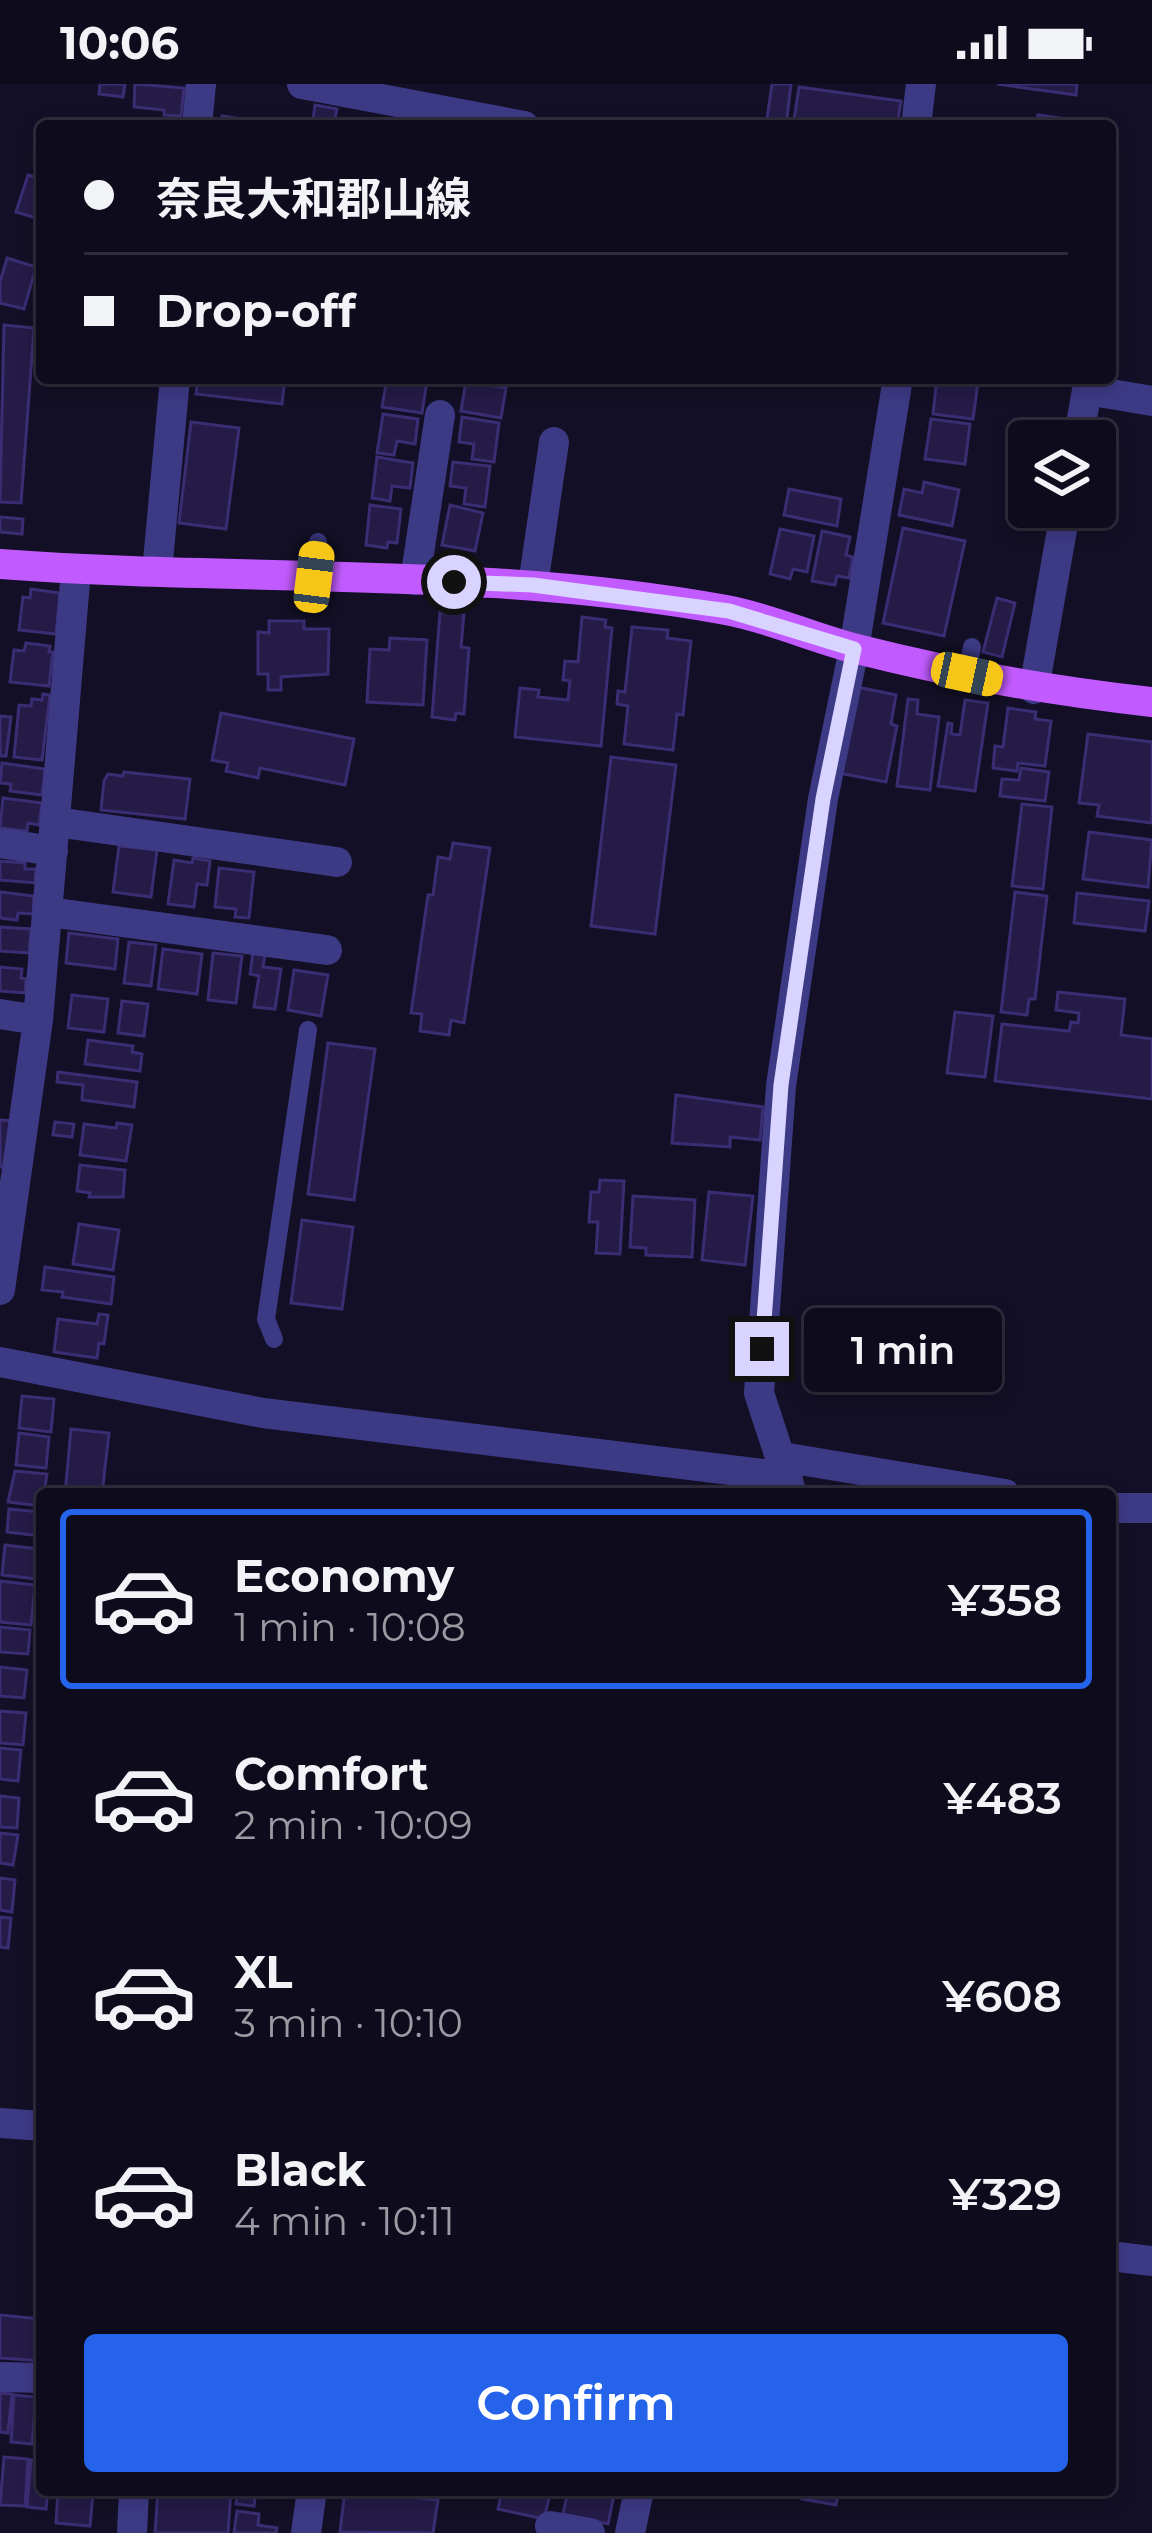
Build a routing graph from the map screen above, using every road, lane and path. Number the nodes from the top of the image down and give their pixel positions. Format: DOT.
graph roads {
  1 [pos="201,84"];
  2 [pos="302,84"];
  3 [pos="922,84"];
  4 [pos="198,120"];
  5 [pos="492,120"];
  6 [pos="917,120"];
  7 [pos="174,384"];
  8 [pos="897,384"];
  9 [pos="1152,401"];
  10 [pos="440,415"];
  11 [pos="1082,420"];
  12 [pos="554,442"];
  13 [pos="1062,528"];
  14 [pos="318,542"];
  15 [pos="0,564"];
  16 [pos="76,570"];
  17 [pos="157,572"];
  18 [pos="314,577"];
  19 [pos="415,580"];
  20 [pos="533,585"];
  21 [pos="854,649"];
  22 [pos="1034,689"];
  23 [pos="1152,702"];
  24 [pos="54,836"];
  25 [pos="0,843"];
  26 [pos="337,862"];
  27 [pos="49,912"];
  28 [pos="328,950"];
  29 [pos="0,1014"];
  30 [pos="38,1020"];
  31 [pos="308,1030"];
  32 [pos="2,1239"];
  33 [pos="0,1290"];
  34 [pos="274,1339"];
  35 [pos="0,1362"];
  36 [pos="788,1476"];
  37 [pos="933,1488"];
  38 [pos="1116,1508"];
  39 [pos="1152,1508"];
  40 [pos="0,2122"];
  41 [pos="36,2125"];
  42 [pos="1116,2257"];
  43 [pos="1152,2261"];
  44 [pos="0,2377"];
  45 [pos="36,2378"];
  46 [pos="134,2496"];
  47 [pos="310,2496"];
  48 [pos="638,2496"];
  49 [pos="550,2526"];
  50 [pos="132,2533"];
  51 [pos="306,2533"];
  52 [pos="590,2533"];
  53 [pos="630,2533"];
  1 -- 4 [label="street"];
  2 -- 5 [label="street"];
  3 -- 6 [label="street"];
  7 -- 17 [label="street"];
  8 -- 21 [label="street"];
  9 -- 11 [label="street"];
  10 -- 19 [label="street"];
  12 -- 20 [label="street"];
  13 -- 22 [label="street"];
  14 -- 18 [label="lane"];
  15 -- 16 [label="main road"];
  16 -- 17 [label="main road"];
  16 -- 24 [label="street"];
  17 -- 18 [label="main road"];
  18 -- 19 [label="main road"];
  19 -- 20 [label="main road"];
  20 -- 21 [label="main road"];
  21 -- 22 [label="main road"];
  21 -- 36 [label="street"];
  22 -- 23 [label="main road"];
  24 -- 25 [label="street"];
  24 -- 26 [label="street"];
  24 -- 27 [label="street"];
  27 -- 28 [label="street"];
  27 -- 30 [label="street"];
  29 -- 30 [label="street"];
  30 -- 32 [label="street"];
  31 -- 34 [label="lane"];
  32 -- 33 [label="street"];
  35 -- 36 [label="street"];
  36 -- 37 [label="street"];
  38 -- 39 [label="street"];
  40 -- 41 [label="street"];
  42 -- 43 [label="street"];
  44 -- 45 [label="street"];
  46 -- 50 [label="street"];
  47 -- 51 [label="street"];
  48 -- 53 [label="street"];
  49 -- 52 [label="street"];
}
